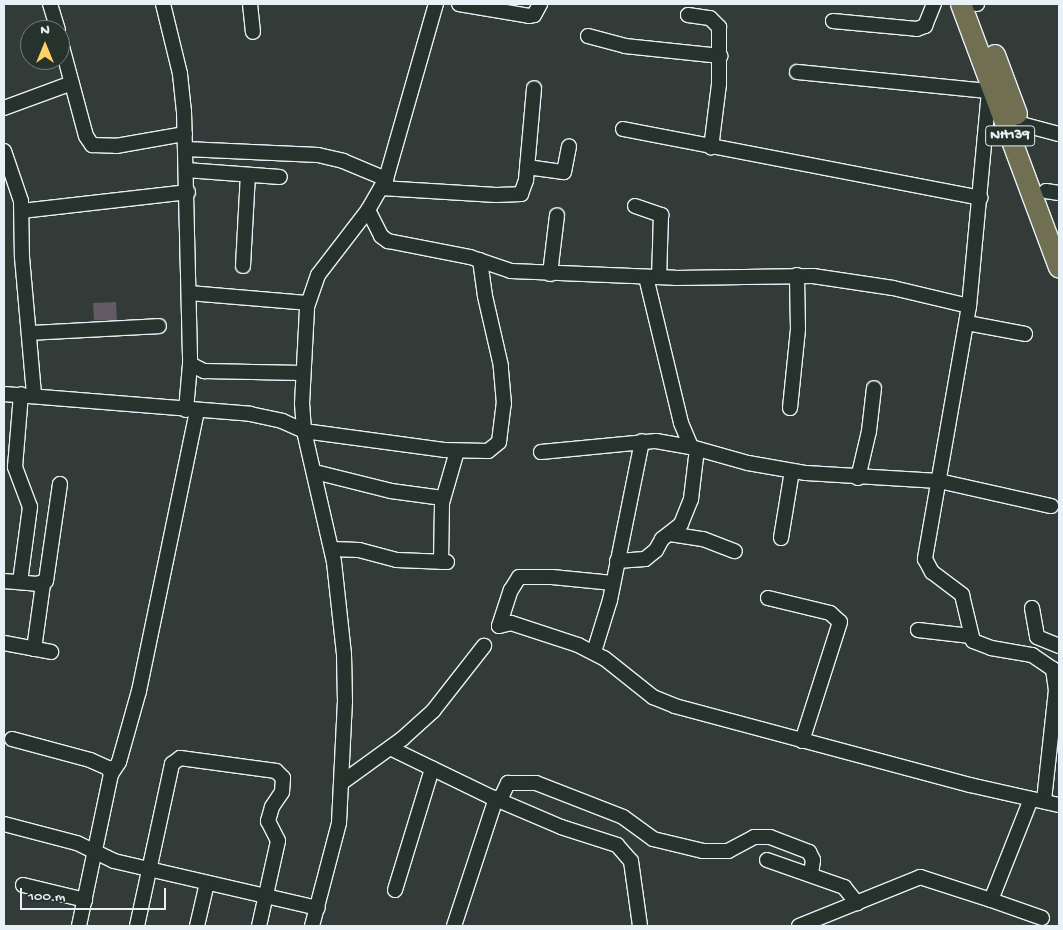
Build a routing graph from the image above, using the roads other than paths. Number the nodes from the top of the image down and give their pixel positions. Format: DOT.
graph roads {
  1 [pos="50,4"];
  2 [pos="163,4"];
  3 [pos="250,4"];
  4 [pos="436,4"];
  5 [pos="459,4"];
  6 [pos="540,4"];
  7 [pos="934,4"];
  8 [pos="961,4"];
  9 [pos="976,4"];
  10 [pos="688,15"];
  11 [pos="55,20"];
  12 [pos="833,21"];
  13 [pos="253,32"];
  14 [pos="588,36"];
  15 [pos="720,56"];
  16 [pos="68,70"];
  17 [pos="797,72"];
  18 [pos="72,83"];
  19 [pos="534,88"];
  20 [pos="997,92"];
  21 [pos="4,108"];
  22 [pos="1021,124"];
  23 [pos="623,129"];
  24 [pos="185,134"];
  25 [pos="1059,134"];
  26 [pos="569,146"];
  27 [pos="711,148"];
  28 [pos="185,149"];
  29 [pos="4,151"];
  30 [pos="527,166"];
  31 [pos="186,170"];
  32 [pos="248,175"];
  33 [pos="280,177"];
  34 [pos="383,184"];
  35 [pos="188,192"];
  36 [pos="1053,192"];
  37 [pos="980,198"];
  38 [pos="635,206"];
  39 [pos="22,210"];
  40 [pos="368,210"];
  41 [pos="557,215"];
  42 [pos="1059,227"];
  43 [pos="480,260"];
  44 [pos="242,266"];
  45 [pos="1059,267"];
  46 [pos="550,274"];
  47 [pos="797,275"];
  48 [pos="652,277"];
  49 [pos="189,293"];
  50 [pos="307,303"];
  51 [pos="970,306"];
  52 [pos="967,323"];
  53 [pos="159,326"];
  54 [pos="30,333"];
  55 [pos="1025,334"];
  56 [pos="190,364"];
  57 [pos="302,373"];
  58 [pos="874,388"];
  59 [pos="4,394"];
  60 [pos="27,395"];
  61 [pos="790,408"];
  62 [pos="192,410"];
  63 [pos="304,431"];
  64 [pos="642,441"];
  65 [pos="694,448"];
  66 [pos="458,451"];
  67 [pos="541,452"];
  68 [pos="792,471"];
  69 [pos="315,472"];
  70 [pos="858,478"];
  71 [pos="939,481"];
  72 [pos="60,484"];
  73 [pos="443,498"];
  74 [pos="1051,506"];
  75 [pos="670,534"];
  76 [pos="781,538"];
  77 [pos="332,549"];
  78 [pos="735,551"];
  79 [pos="617,562"];
  80 [pos="4,580"];
  81 [pos="20,582"];
  82 [pos="613,583"];
  83 [pos="43,584"];
  84 [pos="768,598"];
  85 [pos="1032,608"];
  86 [pos="918,630"];
  87 [pos="971,636"];
  88 [pos="4,643"];
  89 [pos="484,646"];
  90 [pos="1059,646"];
  91 [pos="34,649"];
  92 [pos="51,652"];
  93 [pos="594,652"];
  94 [pos="12,739"];
  95 [pos="802,742"];
  96 [pos="390,748"];
  97 [pos="432,769"];
  98 [pos="111,774"];
  99 [pos="344,781"];
  100 [pos="498,799"];
  101 [pos="1038,800"];
  102 [pos="1059,805"];
  103 [pos="4,824"];
  104 [pos="94,852"];
  105 [pos="767,860"];
  106 [pos="150,870"];
  107 [pos="810,875"];
  108 [pos="208,883"];
  109 [pos="24,885"];
  110 [pos="396,890"];
  111 [pos="266,897"];
  112 [pos="85,900"];
  113 [pos="991,900"];
  114 [pos="857,903"];
  115 [pos="318,908"];
  116 [pos="1042,918"];
  117 [pos="809,925"];
  118 [pos="79,926"];
  119 [pos="137,926"];
  120 [pos="196,926"];
  121 [pos="259,926"];
  122 [pos="312,926"];
  123 [pos="454,926"];
  124 [pos="640,926"];
  1 -- 11 [label="street"];
  2 -- 24 [label="street"];
  3 -- 13 [label="street"];
  4 -- 34 [label="street"];
  5 -- 6 [label="street"];
  7 -- 12 [label="street"];
  8 -- 20 [label="highway, NH139"];
  9 -- 20 [label="highway, NH139"];
  10 -- 15 [label="street"];
  14 -- 15 [label="street"];
  15 -- 27 [label="street"];
  16 -- 18 [label="street"];
  17 -- 20 [label="street"];
  18 -- 21 [label="street"];
  18 -- 24 [label="street"];
  19 -- 30 [label="street"];
  20 -- 22 [label="highway, NH139"];
  20 -- 37 [label="street"];
  20 -- 45 [label="highway, NH139"];
  22 -- 25 [label="street"];
  22 -- 36 [label="highway, NH139"];
  23 -- 27 [label="street"];
  24 -- 28 [label="street"];
  26 -- 30 [label="street"];
  27 -- 37 [label="street"];
  28 -- 31 [label="street"];
  28 -- 34 [label="street"];
  29 -- 39 [label="street"];
  30 -- 34 [label="street"];
  31 -- 32 [label="street"];
  31 -- 35 [label="street"];
  32 -- 33 [label="street"];
  32 -- 44 [label="street"];
  34 -- 40 [label="street"];
  35 -- 39 [label="street"];
  35 -- 49 [label="street"];
  36 -- 42 [label="highway, NH139"];
  37 -- 51 [label="street"];
  38 -- 48 [label="street"];
  39 -- 54 [label="street"];
  40 -- 43 [label="street"];
  40 -- 50 [label="street"];
  41 -- 46 [label="street"];
  43 -- 46 [label="street"];
  43 -- 66 [label="street"];
  46 -- 48 [label="street"];
  47 -- 48 [label="street"];
  47 -- 51 [label="street"];
  47 -- 61 [label="street"];
  48 -- 65 [label="street"];
  49 -- 50 [label="street"];
  49 -- 56 [label="street"];
  50 -- 57 [label="street"];
  51 -- 52 [label="street"];
  52 -- 55 [label="street"];
  52 -- 71 [label="street"];
  53 -- 54 [label="street"];
  54 -- 60 [label="street"];
  56 -- 57 [label="street"];
  56 -- 62 [label="street"];
  57 -- 63 [label="street"];
  58 -- 70 [label="street"];
  59 -- 60 [label="street"];
  60 -- 62 [label="street"];
  60 -- 81 [label="street"];
  62 -- 63 [label="street"];
  62 -- 98 [label="street"];
  63 -- 66 [label="street"];
  63 -- 69 [label="street"];
  64 -- 65 [label="street"];
  64 -- 67 [label="street"];
  64 -- 79 [label="street"];
  65 -- 68 [label="street"];
  65 -- 75 [label="street"];
  66 -- 73 [label="street"];
  68 -- 70 [label="street"];
  68 -- 76 [label="street"];
  69 -- 73 [label="street"];
  69 -- 77 [label="street"];
  70 -- 71 [label="street"];
  71 -- 74 [label="street"];
  71 -- 87 [label="street"];
  72 -- 83 [label="street"];
  73 -- 77 [label="street"];
  75 -- 78 [label="street"];
  75 -- 79 [label="street"];
  77 -- 99 [label="street"];
  79 -- 82 [label="street"];
  80 -- 81 [label="street"];
  81 -- 83 [label="street"];
  82 -- 93 [label="street"];
  82 -- 93 [label="street"];
  83 -- 91 [label="street"];
  84 -- 95 [label="street"];
  85 -- 90 [label="street"];
  86 -- 87 [label="street"];
  87 -- 101 [label="street"];
  88 -- 91 [label="street"];
  89 -- 96 [label="street"];
  91 -- 92 [label="street"];
  93 -- 95 [label="street"];
  94 -- 98 [label="street"];
  95 -- 101 [label="street"];
  96 -- 97 [label="street"];
  96 -- 99 [label="street"];
  97 -- 100 [label="street"];
  97 -- 110 [label="street"];
  98 -- 104 [label="street"];
  99 -- 115 [label="street"];
  100 -- 107 [label="street"];
  100 -- 123 [label="street"];
  100 -- 124 [label="street"];
  101 -- 102 [label="street"];
  101 -- 113 [label="street"];
  103 -- 104 [label="street"];
  104 -- 106 [label="street"];
  104 -- 112 [label="street"];
  105 -- 107 [label="street"];
  106 -- 108 [label="street"];
  106 -- 111 [label="street"];
  106 -- 119 [label="street"];
  107 -- 114 [label="street"];
  108 -- 111 [label="street"];
  108 -- 120 [label="street"];
  109 -- 112 [label="street"];
  111 -- 115 [label="street"];
  111 -- 121 [label="street"];
  112 -- 118 [label="street"];
  113 -- 114 [label="street"];
  113 -- 116 [label="street"];
  114 -- 117 [label="street"];
  115 -- 122 [label="street"];
}
